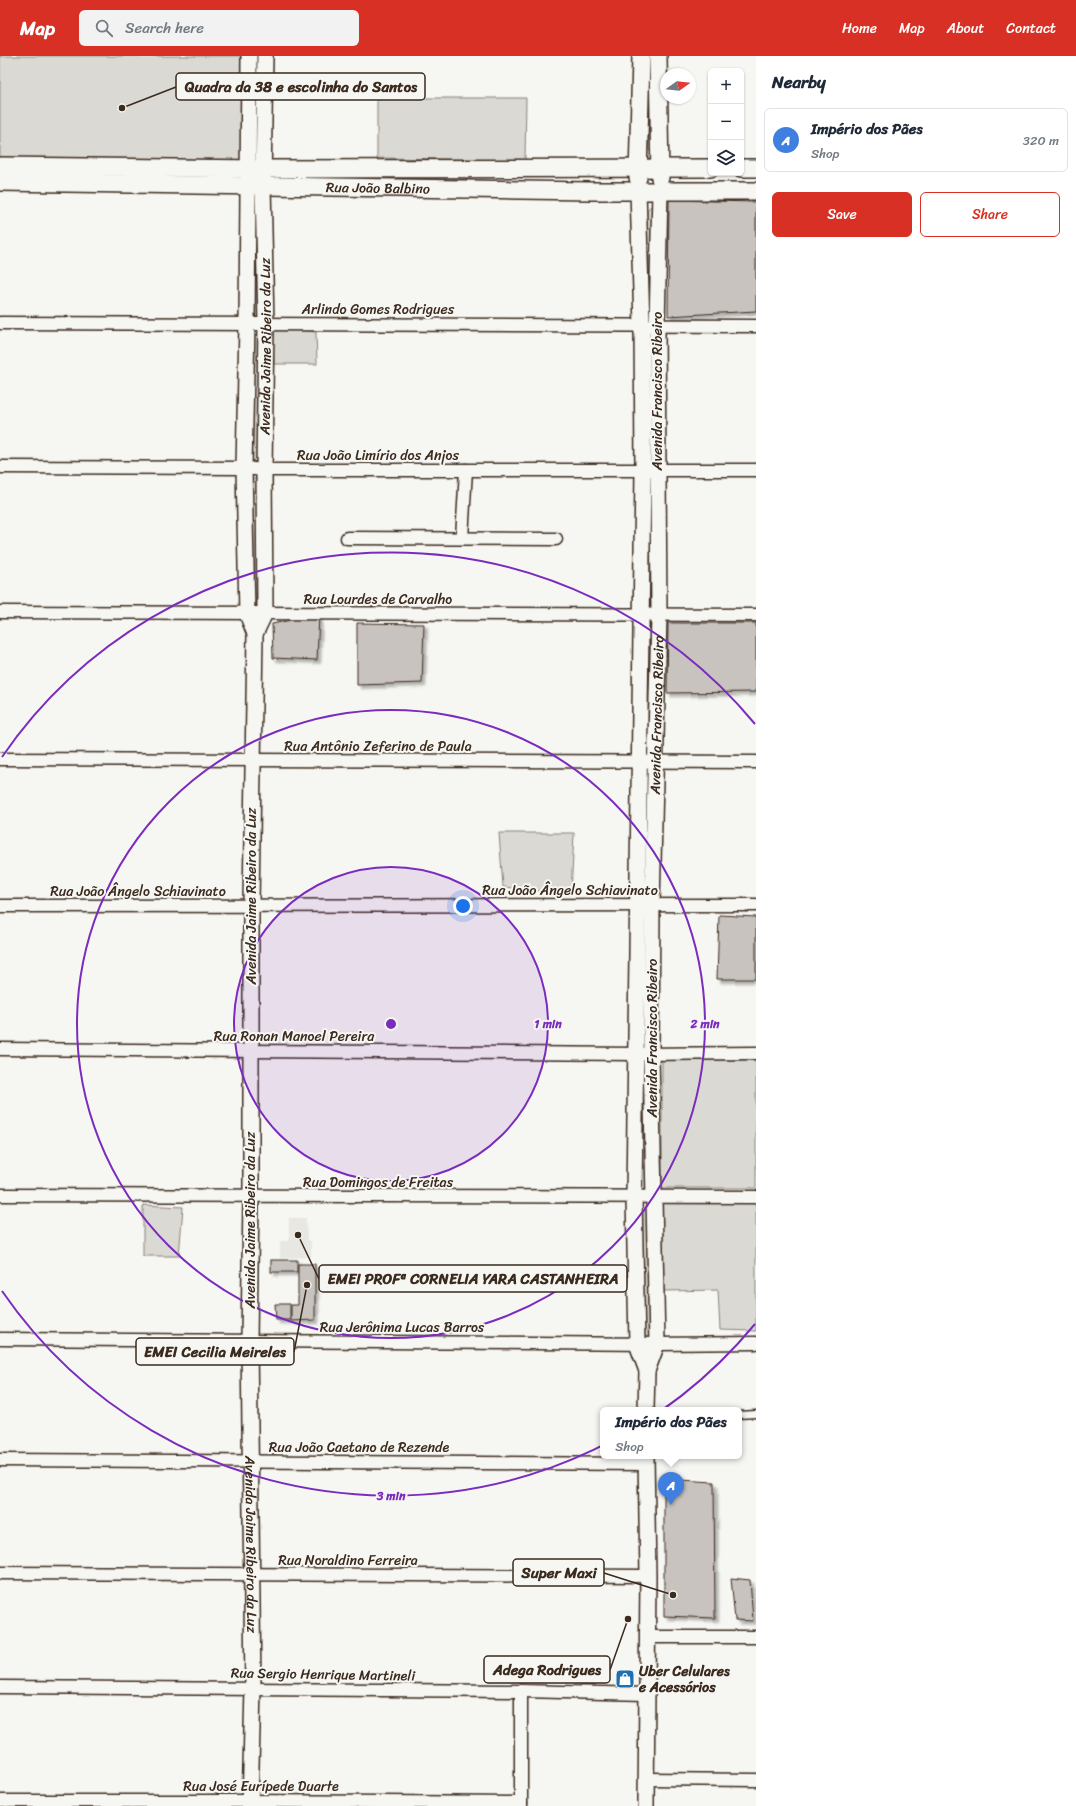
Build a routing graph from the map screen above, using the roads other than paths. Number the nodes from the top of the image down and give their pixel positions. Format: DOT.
graph roads {
  1 [pos="249,56"];
  2 [pos="265,56"];
  3 [pos="641,56"];
  4 [pos="658,56"];
  5 [pos="0,166"];
  6 [pos="638,166"];
  7 [pos="660,167"];
  8 [pos="708,168"];
  9 [pos="744,168"];
  10 [pos="756,168"];
  11 [pos="255,177"];
  12 [pos="0,182"];
  13 [pos="638,190"];
  14 [pos="756,190"];
  15 [pos="660,191"];
  16 [pos="0,323"];
  17 [pos="266,323"];
  18 [pos="247,324"];
  19 [pos="650,326"];
  20 [pos="756,326"];
  21 [pos="0,467"];
  22 [pos="244,468"];
  23 [pos="264,470"];
  24 [pos="466,470"];
  25 [pos="650,470"];
  26 [pos="756,470"];
  27 [pos="347,538"];
  28 [pos="462,538"];
  29 [pos="556,539"];
  30 [pos="0,612"];
  31 [pos="246,614"];
  32 [pos="266,614"];
  33 [pos="642,615"];
  34 [pos="658,615"];
  35 [pos="756,615"];
  36 [pos="255,634"];
  37 [pos="0,759"];
  38 [pos="253,760"];
  39 [pos="638,762"];
  40 [pos="656,762"];
  41 [pos="756,762"];
  42 [pos="251,905"];
  43 [pos="637,905"];
  44 [pos="652,905"];
  45 [pos="756,905"];
  46 [pos="0,906"];
  47 [pos="0,1049"];
  48 [pos="250,1051"];
  49 [pos="756,1053"];
  50 [pos="644,1054"];
  51 [pos="0,1195"];
  52 [pos="251,1197"];
  53 [pos="634,1197"];
  54 [pos="654,1197"];
  55 [pos="756,1197"];
  56 [pos="636,1278"];
  57 [pos="655,1278"];
  58 [pos="0,1339"];
  59 [pos="249,1341"];
  60 [pos="756,1343"];
  61 [pos="637,1344"];
  62 [pos="657,1344"];
  63 [pos="647,1371"];
  64 [pos="646,1407"];
  65 [pos="756,1414"];
  66 [pos="742,1415"];
  67 [pos="0,1460"];
  68 [pos="646,1460"];
  69 [pos="251,1461"];
  70 [pos="0,1573"];
  71 [pos="251,1574"];
  72 [pos="648,1576"];
  73 [pos="648,1637"];
  74 [pos="756,1638"];
  75 [pos="0,1687"];
  76 [pos="253,1688"];
  77 [pos="521,1691"];
  78 [pos="646,1694"];
  79 [pos="646,1779"];
  80 [pos="756,1780"];
  81 [pos="0,1801"];
  82 [pos="250,1804"];
  83 [pos="521,1805"];
  84 [pos="646,1806"];
  1 -- 11 [label="street, Avenida Jaime Ribeiro da Luz"];
  2 -- 11 [label="street, Avenida Jaime Ribeiro da Luz"];
  3 -- 6 [label="main road, Avenida Francisco Ribeiro"];
  4 -- 7 [label="main road, Avenida Francisco Ribeiro"];
  5 -- 11 [label="main road, Rua João Balbino"];
  6 -- 7 [label="main road, Rua João Balbino"];
  6 -- 11 [label="main road, Rua João Balbino"];
  6 -- 13 [label="main road, Avenida Francisco Ribeiro"];
  7 -- 8 [label="main road, Rua João Balbino"];
  7 -- 15 [label="main road, Avenida Francisco Ribeiro"];
  9 -- 10 [label="main road"];
  11 -- 12 [label="main road, Rua João Balbino"];
  11 -- 13 [label="main road, Rua João Balbino"];
  11 -- 17 [label="street, Avenida Jaime Ribeiro da Luz"];
  11 -- 18 [label="street, Avenida Jaime Ribeiro da Luz"];
  13 -- 15 [label="main road, Rua João Balbino"];
  13 -- 19 [label="street, Avenida Francisco Ribeiro"];
  14 -- 15 [label="main road, Rua João Balbino"];
  15 -- 19 [label="street, Avenida Francisco Ribeiro"];
  16 -- 18 [label="street, Arlindo Gomes Rodrigues"];
  17 -- 18 [label="street, Arlindo Gomes Rodrigues"];
  17 -- 19 [label="street, Arlindo Gomes Rodrigues"];
  17 -- 23 [label="street, Avenida Jaime Ribeiro da Luz"];
  18 -- 22 [label="street, Avenida Jaime Ribeiro da Luz"];
  19 -- 20 [label="street, Arlindo Gomes Rodrigues"];
  19 -- 25 [label="street, Avenida Francisco Ribeiro"];
  21 -- 22 [label="street, Rua João Limírio dos Anjos"];
  22 -- 23 [label="street, Rua João Limírio dos Anjos"];
  22 -- 31 [label="street, Avenida Jaime Ribeiro da Luz"];
  23 -- 24 [label="street, Rua João Limírio dos Anjos"];
  23 -- 32 [label="street, Avenida Jaime Ribeiro da Luz"];
  24 -- 25 [label="street, Rua João Limírio dos Anjos"];
  24 -- 28 [label="street"];
  25 -- 26 [label="street, Rua João Limírio dos Anjos"];
  25 -- 33 [label="street, Avenida Francisco Ribeiro"];
  25 -- 34 [label="street, Avenida Francisco Ribeiro"];
  27 -- 28 [label="street"];
  28 -- 29 [label="street"];
  30 -- 31 [label="street, Rua Lourdes de Carvalho"];
  31 -- 32 [label="street, Rua Lourdes de Carvalho"];
  31 -- 36 [label="street, Avenida Jaime Ribeiro da Luz"];
  32 -- 33 [label="street, Rua Lourdes de Carvalho"];
  32 -- 36 [label="street, Avenida Jaime Ribeiro da Luz"];
  33 -- 34 [label="street, Rua Lourdes de Carvalho"];
  33 -- 39 [label="street, Avenida Francisco Ribeiro"];
  34 -- 35 [label="street, Rua Lourdes de Carvalho"];
  34 -- 40 [label="street, Avenida Francisco Ribeiro"];
  36 -- 38 [label="street, Avenida Jaime Ribeiro da Luz"];
  37 -- 38 [label="street, Rua Antônio Zeferino de Paula"];
  38 -- 39 [label="street, Rua Antônio Zeferino de Paula"];
  38 -- 42 [label="street, Avenida Jaime Ribeiro da Luz"];
  39 -- 40 [label="street, Rua Antônio Zeferino de Paula"];
  39 -- 43 [label="street, Avenida Francisco Ribeiro"];
  40 -- 41 [label="street, Rua Antônio Zeferino de Paula"];
  40 -- 44 [label="street, Avenida Francisco Ribeiro"];
  42 -- 43 [label="street, Rua João Ângelo Schiavinato"];
  42 -- 46 [label="street, Rua João Ângelo Schiavinato"];
  42 -- 48 [label="street, Avenida Jaime Ribeiro da Luz"];
  43 -- 44 [label="street, Rua João Ângelo Schiavinato"];
  43 -- 50 [label="street, Avenida Francisco Ribeiro"];
  44 -- 45 [label="street, Rua João Ângelo Schiavinato"];
  44 -- 50 [label="street, Avenida Francisco Ribeiro"];
  47 -- 48 [label="street, Rua Ronan Manoel Pereira"];
  48 -- 50 [label="street, Rua Ronan Manoel Pereira"];
  48 -- 52 [label="street, Avenida Jaime Ribeiro da Luz"];
  49 -- 50 [label="street, Rua Ronan Manoel Pereira"];
  50 -- 53 [label="street, Avenida Francisco Ribeiro"];
  50 -- 54 [label="street, Avenida Francisco Ribeiro"];
  51 -- 52 [label="street, Rua Domingos de Freitas"];
  52 -- 53 [label="street, Rua Domingos de Freitas"];
  52 -- 59 [label="street, Avenida Jaime Ribeiro da Luz"];
  53 -- 54 [label="street, Rua Domingos de Freitas"];
  53 -- 56 [label="street, Avenida Francisco Ribeiro"];
  54 -- 55 [label="street, Rua Domingos de Freitas"];
  54 -- 57 [label="street, Avenida Francisco Ribeiro"];
  56 -- 57 [label="street"];
  56 -- 61 [label="street, Avenida Francisco Ribeiro"];
  57 -- 62 [label="street, Avenida Francisco Ribeiro"];
  58 -- 59 [label="street, Rua Jerônima Lucas Barros"];
  59 -- 61 [label="street, Rua Jerônima Lucas Barros"];
  59 -- 69 [label="street, Avenida Jaime Ribeiro da Luz"];
  60 -- 62 [label="street, Rua Jerônima Lucas Barros"];
  61 -- 62 [label="street, Rua Jerônima Lucas Barros"];
  61 -- 63 [label="street, Avenida Francisco Ribeiro"];
  62 -- 63 [label="street, Avenida Francisco Ribeiro"];
  63 -- 64 [label="street, Avenida Francisco Ribeiro"];
  65 -- 66 [label="lane"];
  67 -- 69 [label="street, Rua João Caetano de Rezende"];
  68 -- 69 [label="street, Rua João Caetano de Rezende"];
  68 -- 72 [label="street"];
  69 -- 71 [label="street, Avenida Jaime Ribeiro da Luz"];
  70 -- 71 [label="street, Rua Noraldino Ferreira"];
  71 -- 72 [label="street, Rua Noraldino Ferreira"];
  71 -- 76 [label="street, Avenida Jaime Ribeiro da Luz"];
  72 -- 73 [label="street"];
  73 -- 74 [label="street"];
  73 -- 78 [label="street"];
  75 -- 76 [label="street, Rua Sergio Henrique Martineli"];
  76 -- 77 [label="street, Rua Sergio Henrique Martineli"];
  76 -- 82 [label="street, Avenida Jaime Ribeiro da Luz"];
  77 -- 78 [label="street, Rua Sergio Henrique Martineli"];
  77 -- 83 [label="street"];
  78 -- 79 [label="street"];
  79 -- 80 [label="street"];
  79 -- 84 [label="street"];
  81 -- 82 [label="street, Rua José Eurípede Duarte"];
  82 -- 83 [label="street, Rua José Eurípede Duarte"];
}
